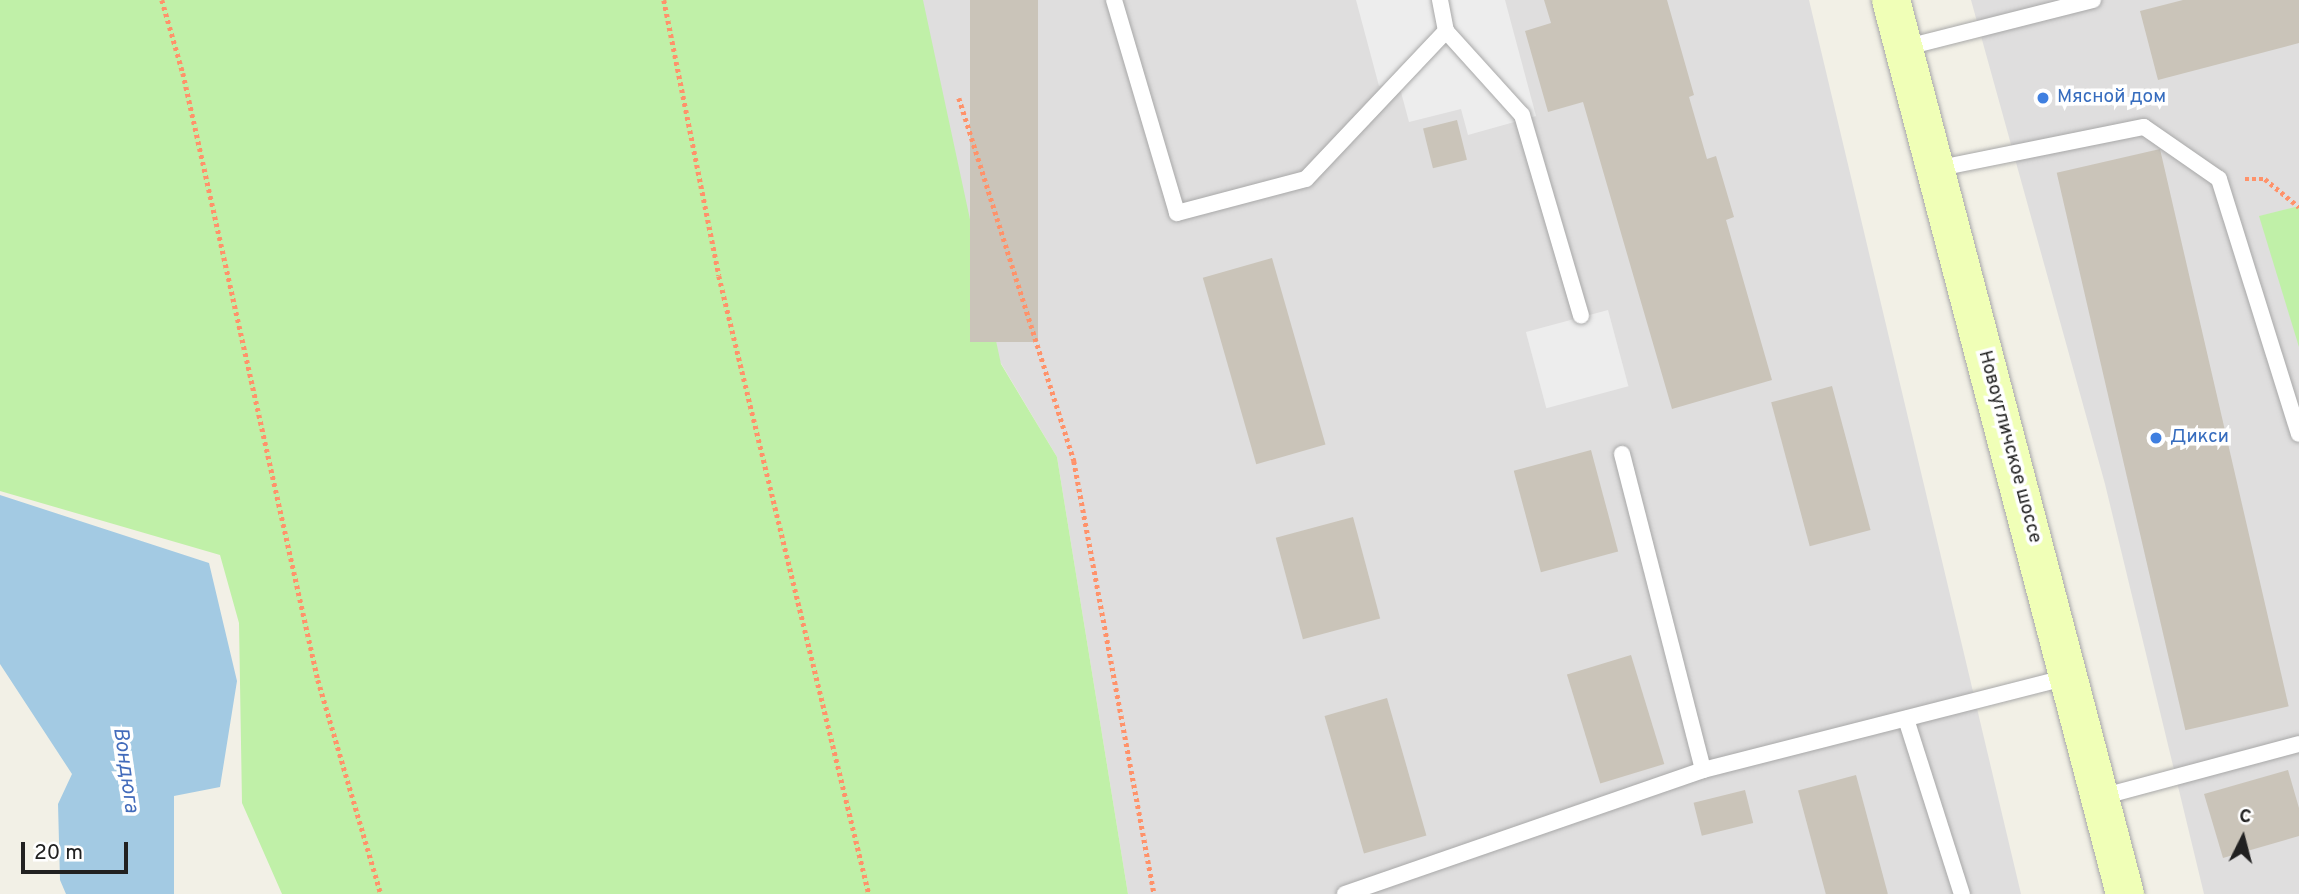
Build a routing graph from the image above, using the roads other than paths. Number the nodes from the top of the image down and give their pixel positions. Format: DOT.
graph roads {
  1 [pos="1114,0"];
  2 [pos="1440,0"];
  3 [pos="1891,0"];
  4 [pos="2093,0"];
  5 [pos="1447,31"];
  6 [pos="1903,48"];
  7 [pos="1935,169"];
  8 [pos="1581,315"];
  9 [pos="2299,434"];
  10 [pos="1622,454"];
  11 [pos="2070,677"];
  12 [pos="1906,719"];
  13 [pos="2299,744"];
  14 [pos="1703,770"];
  15 [pos="2101,797"];
  16 [pos="1345,894"];
  17 [pos="1962,894"];
  18 [pos="2125,894"];
  1 -- 5 [label="lane"];
  2 -- 5 [label="lane"];
  3 -- 6 [label="main road, Новоугличское шоссе"];
  4 -- 6 [label="lane"];
  5 -- 8 [label="lane"];
  6 -- 7 [label="main road, Новоугличское шоссе"];
  7 -- 9 [label="lane"];
  7 -- 11 [label="main road, Новоугличское шоссе"];
  10 -- 14 [label="lane"];
  11 -- 12 [label="lane"];
  11 -- 15 [label="main road, Новоугличское шоссе"];
  12 -- 14 [label="lane"];
  12 -- 17 [label="lane"];
  13 -- 15 [label="lane"];
  14 -- 16 [label="lane"];
  15 -- 18 [label="main road, Новоугличское шоссе"];
}
